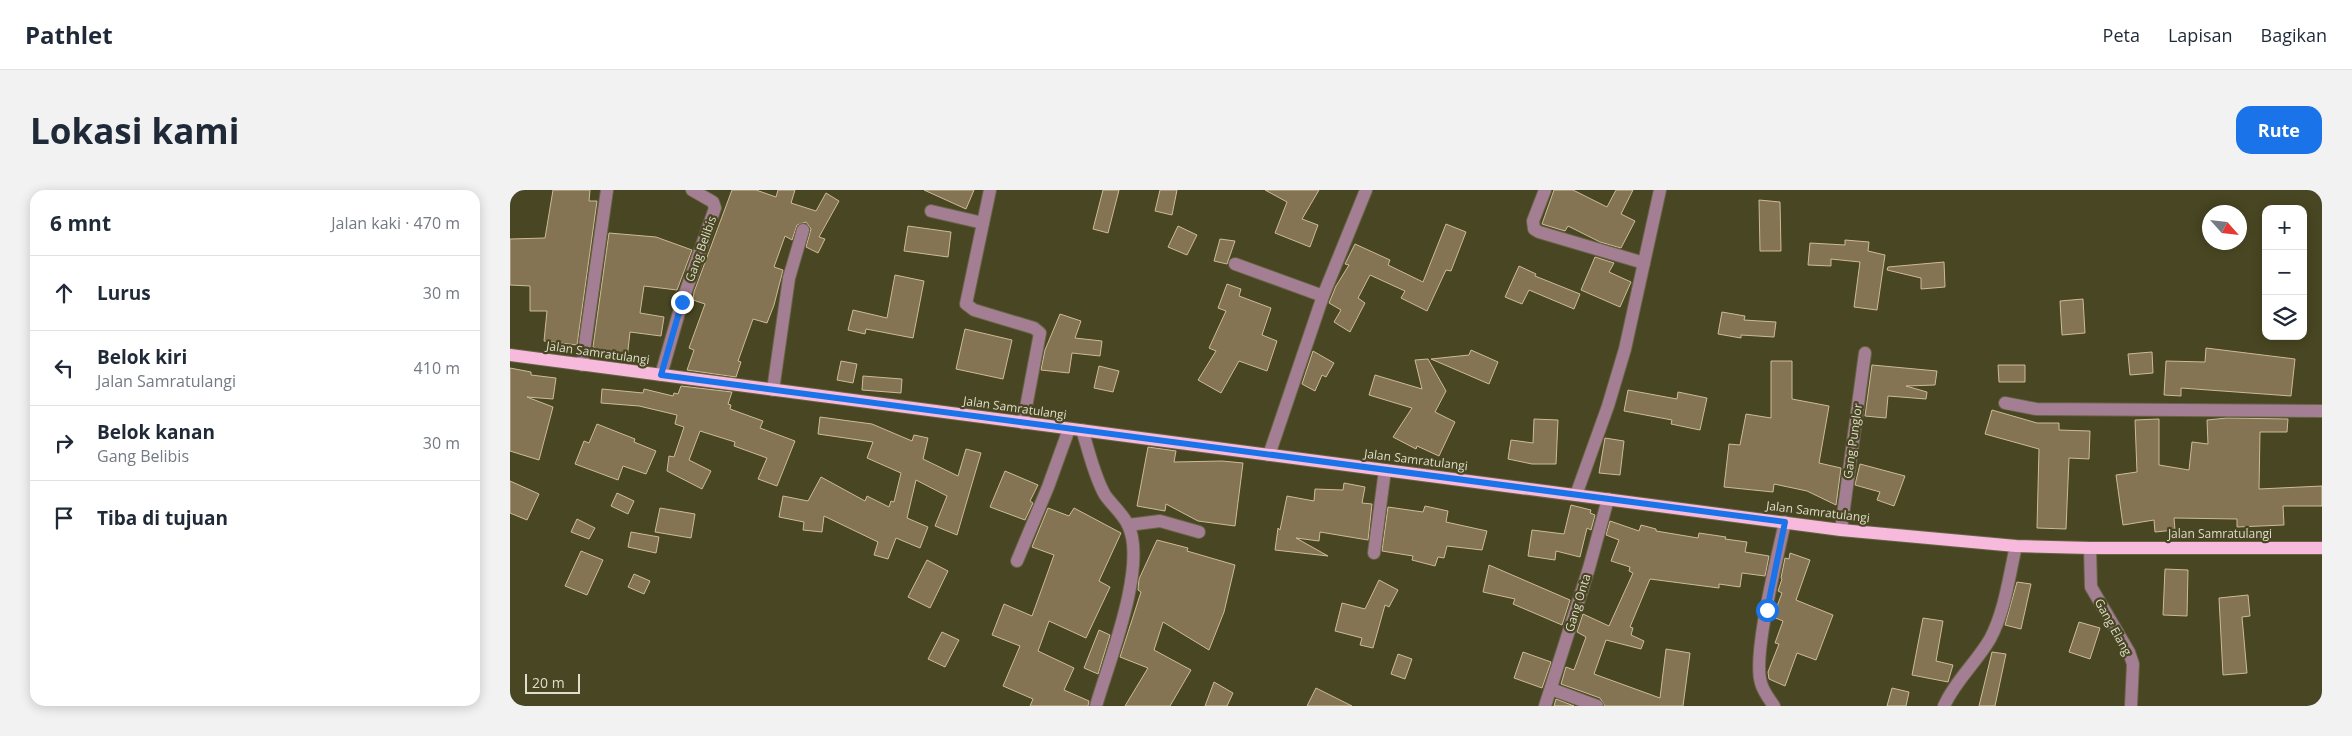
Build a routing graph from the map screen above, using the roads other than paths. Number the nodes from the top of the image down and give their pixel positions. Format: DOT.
graph roads {
  1 [pos="607,190"];
  2 [pos="692,190"];
  3 [pos="990,190"];
  4 [pos="1366,190"];
  5 [pos="1545,190"];
  6 [pos="1660,190"];
  7 [pos="931,211"];
  8 [pos="983,223"];
  9 [pos="803,230"];
  10 [pos="1644,263"];
  11 [pos="1235,264"];
  12 [pos="1323,296"];
  13 [pos="1865,353"];
  14 [pos="510,355"];
  15 [pos="582,365"];
  16 [pos="661,375"];
  17 [pos="772,390"];
  18 [pos="2006,403"];
  19 [pos="2322,411"];
  20 [pos="1023,423"];
  21 [pos="1069,429"];
  22 [pos="1082,430"];
  23 [pos="1269,455"];
  24 [pos="1385,470"];
  25 [pos="1576,495"];
  26 [pos="1608,499"];
  27 [pos="1785,522"];
  28 [pos="1128,525"];
  29 [pos="1841,530"];
  30 [pos="1199,532"];
  31 [pos="2016,546"];
  32 [pos="2090,548"];
  33 [pos="2322,548"];
  34 [pos="1374,553"];
  35 [pos="1017,561"];
  36 [pos="1551,689"];
  37 [pos="1096,706"];
  38 [pos="1546,706"];
  39 [pos="1598,706"];
  40 [pos="1774,706"];
  41 [pos="1944,706"];
  42 [pos="2131,706"];
  1 -- 15 [label="street"];
  2 -- 16 [label="street, Gang Belibis"];
  3 -- 8 [label="street"];
  4 -- 12 [label="street"];
  5 -- 10 [label="street"];
  6 -- 10 [label="street"];
  7 -- 8 [label="street"];
  8 -- 20 [label="street"];
  9 -- 17 [label="street"];
  10 -- 25 [label="street"];
  11 -- 12 [label="street"];
  12 -- 23 [label="street"];
  13 -- 29 [label="street, Gang Punglor"];
  14 -- 15 [label="main road, Jalan Samratulangi"];
  15 -- 16 [label="main road, Jalan Samratulangi"];
  16 -- 17 [label="main road, Jalan Samratulangi"];
  17 -- 20 [label="main road, Jalan Samratulangi"];
  18 -- 19 [label="street"];
  20 -- 21 [label="main road, Jalan Samratulangi"];
  21 -- 22 [label="main road, Jalan Samratulangi"];
  21 -- 35 [label="street"];
  22 -- 23 [label="main road, Jalan Samratulangi"];
  22 -- 28 [label="street"];
  23 -- 24 [label="main road, Jalan Samratulangi"];
  24 -- 25 [label="main road, Jalan Samratulangi"];
  24 -- 34 [label="street"];
  25 -- 26 [label="main road, Jalan Samratulangi"];
  26 -- 27 [label="main road, Jalan Samratulangi"];
  26 -- 36 [label="street, Gang Onta"];
  27 -- 29 [label="main road, Jalan Samratulangi"];
  27 -- 40 [label="street"];
  28 -- 30 [label="street"];
  28 -- 37 [label="street"];
  29 -- 31 [label="main road, Jalan Samratulangi"];
  31 -- 32 [label="main road, Jalan Samratulangi"];
  31 -- 41 [label="street"];
  32 -- 33 [label="main road, Jalan Samratulangi"];
  32 -- 42 [label="street, Gang Elang"];
  36 -- 38 [label="street, Gang Onta"];
  36 -- 39 [label="street"];
}
